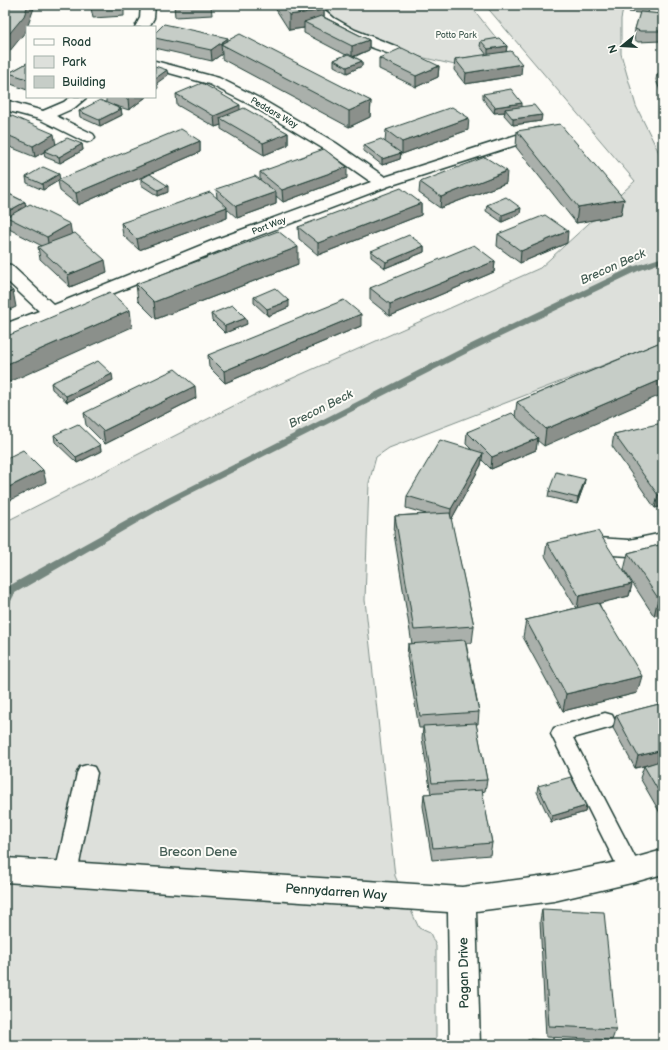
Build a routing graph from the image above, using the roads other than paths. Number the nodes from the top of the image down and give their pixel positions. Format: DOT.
graph roads {
  1 [pos="148,5"];
  2 [pos="311,5"];
  3 [pos="143,26"];
  4 [pos="395,52"];
  5 [pos="156,65"];
  6 [pos="78,98"];
  7 [pos="5,105"];
  8 [pos="44,116"];
  9 [pos="537,133"];
  10 [pos="87,137"];
  11 [pos="383,184"];
  12 [pos="5,269"];
  13 [pos="51,312"];
  14 [pos="5,331"];
  15 [pos="663,541"];
  16 [pos="581,545"];
  17 [pos="606,720"];
  18 [pos="88,773"];
  19 [pos="663,862"];
  20 [pos="5,870"];
  21 [pos="631,871"];
  22 [pos="66,874"];
  23 [pos="462,900"];
  24 [pos="465,1045"];
  1 -- 3 [label="street"];
  2 -- 4 [label="street"];
  5 -- 11 [label="street, Peddars Way"];
  6 -- 8 [label="street"];
  7 -- 8 [label="street"];
  8 -- 10 [label="street"];
  9 -- 11 [label="street, Port Way"];
  11 -- 13 [label="street, Port Way"];
  12 -- 13 [label="street"];
  13 -- 14 [label="street, Port Way"];
  15 -- 16 [label="street"];
  17 -- 21 [label="lane"];
  18 -- 22 [label="lane"];
  19 -- 21 [label="street, Pennydarren Way"];
  20 -- 22 [label="street, Pennydarren Way"];
  21 -- 23 [label="street, Pennydarren Way"];
  22 -- 23 [label="street, Pennydarren Way"];
  23 -- 24 [label="street, Pagan Drive"];
}
